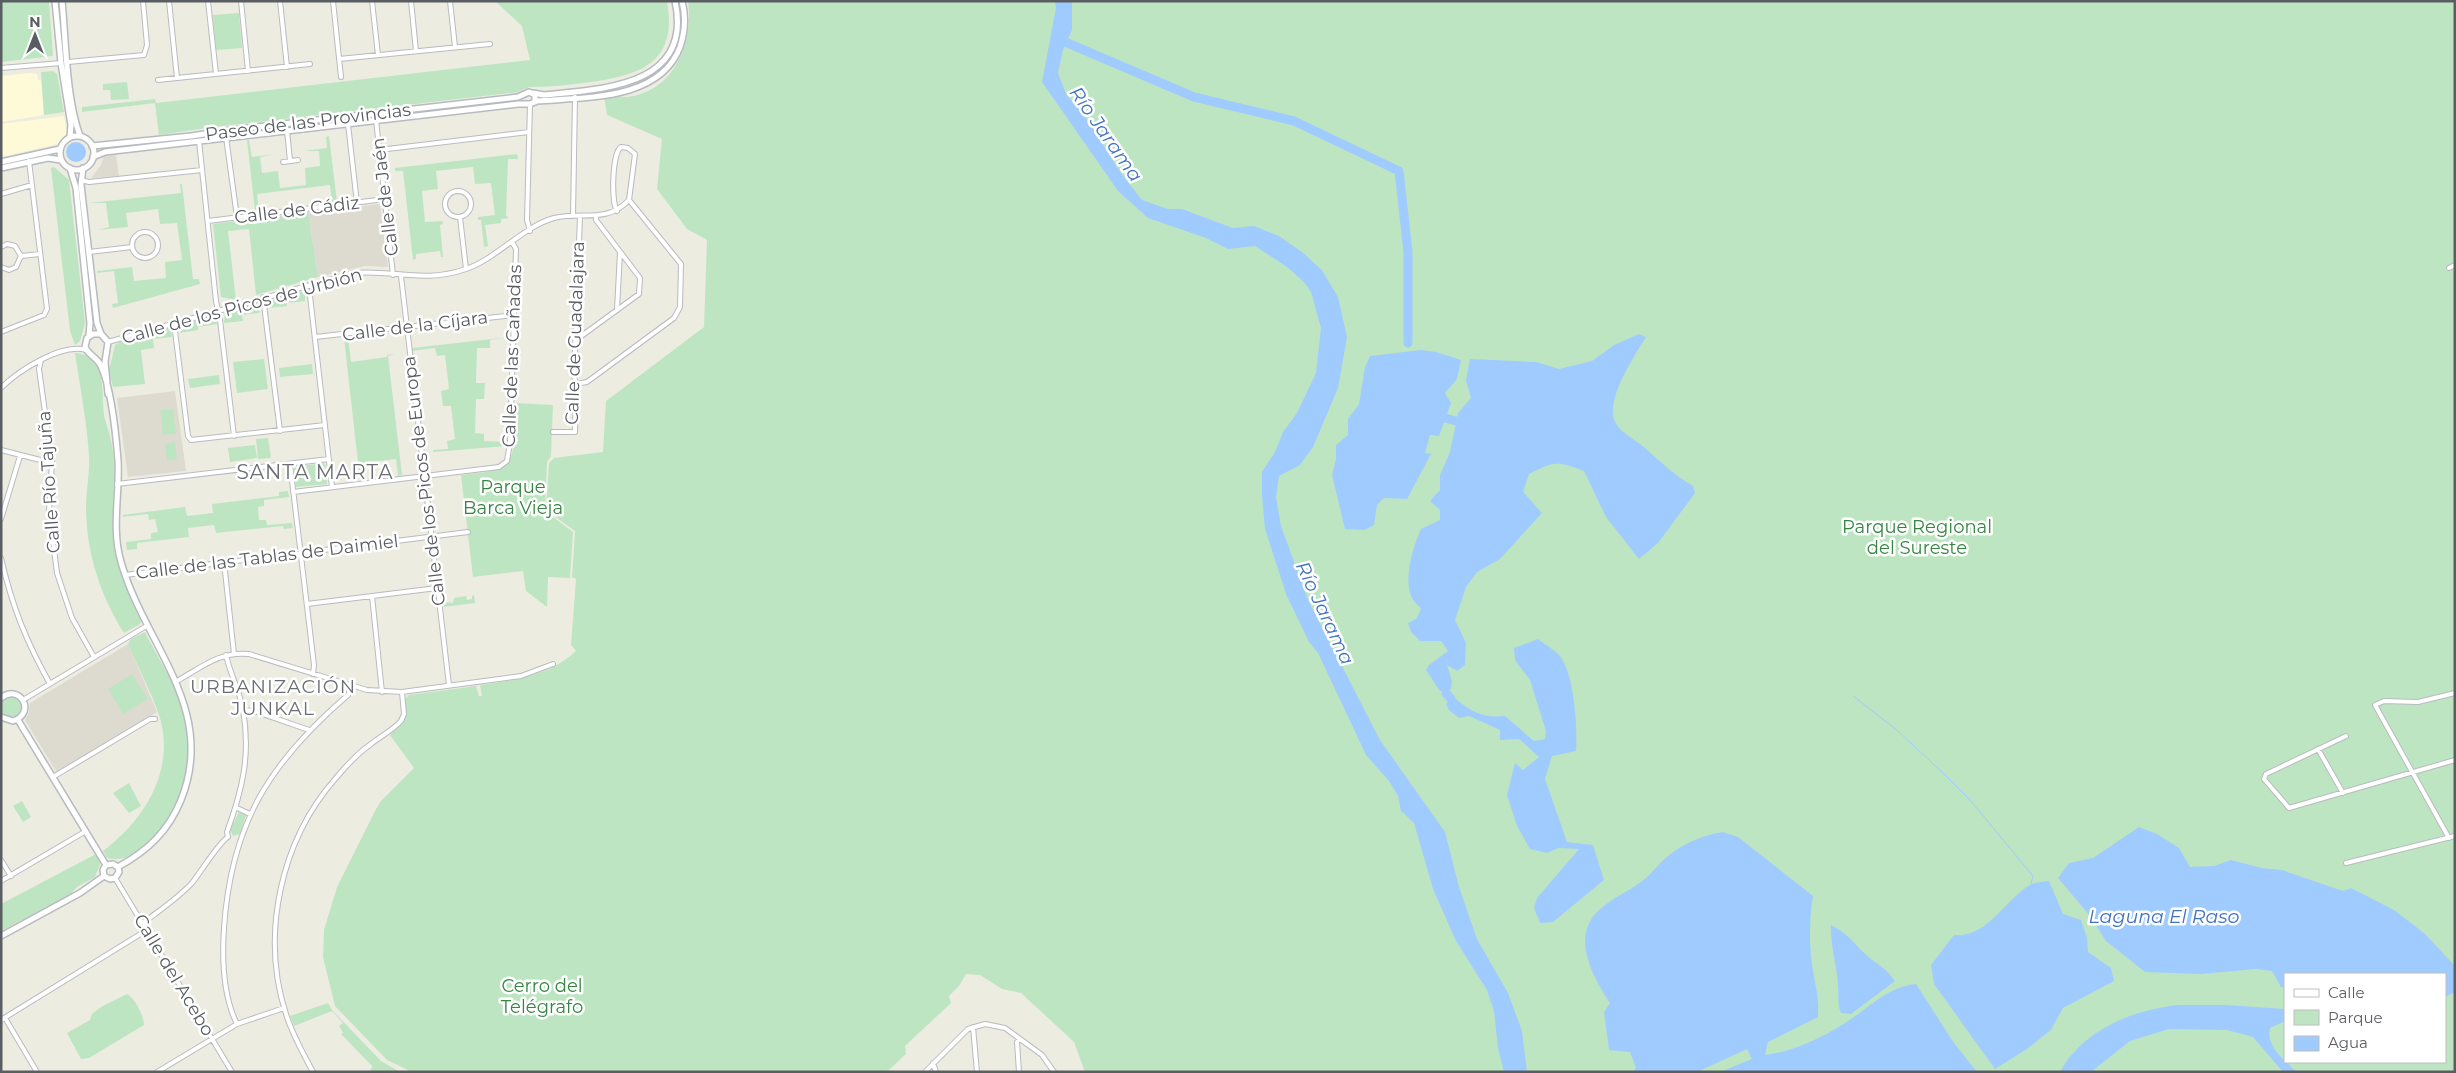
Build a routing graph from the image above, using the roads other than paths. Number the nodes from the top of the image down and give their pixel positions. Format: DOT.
graph roads {
  1 [pos="55,1"];
  2 [pos="62,1"];
  3 [pos="142,1"];
  4 [pos="169,1"];
  5 [pos="208,1"];
  6 [pos="241,1"];
  7 [pos="280,1"];
  8 [pos="333,1"];
  9 [pos="372,1"];
  10 [pos="411,1"];
  11 [pos="450,1"];
  12 [pos="675,1"];
  13 [pos="682,1"];
  14 [pos="490,44"];
  15 [pos="455,47"];
  16 [pos="416,51"];
  17 [pos="378,55"];
  18 [pos="339,59"];
  19 [pos="68,62"];
  20 [pos="61,63"];
  21 [pos="310,64"];
  22 [pos="287,67"];
  23 [pos="1,68"];
  24 [pos="248,71"];
  25 [pos="216,74"];
  26 [pos="177,78"];
  27 [pos="341,78"];
  28 [pos="158,80"];
  29 [pos="533,94"];
  30 [pos="524,95"];
  31 [pos="575,97"];
  32 [pos="530,103"];
  33 [pos="376,120"];
  34 [pos="348,124"];
  35 [pos="287,130"];
  36 [pos="530,132"];
  37 [pos="80,136"];
  38 [pos="70,137"];
  39 [pos="226,137"];
  40 [pos="198,141"];
  41 [pos="92,146"];
  42 [pos="60,148"];
  43 [pos="379,150"];
  44 [pos="93,157"];
  45 [pos="61,160"];
  46 [pos="298,160"];
  47 [pos="290,161"];
  48 [pos="1,162"];
  49 [pos="30,162"];
  50 [pos="283,162"];
  51 [pos="1,168"];
  52 [pos="70,168"];
  53 [pos="83,168"];
  54 [pos="202,170"];
  55 [pos="81,180"];
  56 [pos="32,185"];
  57 [pos="1,194"];
  58 [pos="385,199"];
  59 [pos="629,200"];
  60 [pos="357,202"];
  61 [pos="618,211"];
  62 [pos="573,216"];
  63 [pos="580,216"];
  64 [pos="596,216"];
  65 [pos="236,217"];
  66 [pos="460,217"];
  67 [pos="208,221"];
  68 [pos="530,231"];
  69 [pos="512,242"];
  70 [pos="1,246"];
  71 [pos="132,247"];
  72 [pos="89,252"];
  73 [pos="620,252"];
  74 [pos="40,254"];
  75 [pos="21,256"];
  76 [pos="2455,265"];
  77 [pos="1,267"];
  78 [pos="2448,268"];
  79 [pos="466,269"];
  80 [pos="392,274"];
  81 [pos="401,276"];
  82 [pos="314,284"];
  83 [pos="300,288"];
  84 [pos="310,296"];
  85 [pos="263,298"];
  86 [pos="218,310"];
  87 [pos="617,310"];
  88 [pos="514,315"];
  89 [pos="174,323"];
  90 [pos="406,327"];
  91 [pos="1,332"];
  92 [pos="101,334"];
  93 [pos="89,336"];
  94 [pos="315,337"];
  95 [pos="575,337"];
  96 [pos="108,342"];
  97 [pos="86,350"];
  98 [pos="107,351"];
  99 [pos="94,356"];
  100 [pos="41,360"];
  101 [pos="576,384"];
  102 [pos="1,388"];
  103 [pos="108,394"];
  104 [pos="325,425"];
  105 [pos="280,431"];
  106 [pos="553,432"];
  107 [pos="234,436"];
  108 [pos="1,450"];
  109 [pos="20,456"];
  110 [pos="329,459"];
  111 [pos="52,463"];
  112 [pos="290,464"];
  113 [pos="424,476"];
  114 [pos="118,484"];
  115 [pos="332,487"];
  116 [pos="293,492"];
  117 [pos="1,519"];
  118 [pos="468,532"];
  119 [pos="431,537"];
  120 [pos="300,552"];
  121 [pos="1,558"];
  122 [pos="224,562"];
  123 [pos="125,575"];
  124 [pos="437,588"];
  125 [pos="372,596"];
  126 [pos="307,604"];
  127 [pos="148,625"];
  128 [pos="234,654"];
  129 [pos="226,655"];
  130 [pos="94,657"];
  131 [pos="553,664"];
  132 [pos="313,674"];
  133 [pos="176,682"];
  134 [pos="50,684"];
  135 [pos="352,686"];
  136 [pos="449,686"];
  137 [pos="382,692"];
  138 [pos="402,692"];
  139 [pos="2,694"];
  140 [pos="2455,694"];
  141 [pos="23,700"];
  142 [pos="243,710"];
  143 [pos="1,717"];
  144 [pos="156,719"];
  145 [pos="18,720"];
  146 [pos="309,730"];
  147 [pos="2346,736"];
  148 [pos="2318,749"];
  149 [pos="2455,760"];
  150 [pos="2413,773"];
  151 [pos="53,778"];
  152 [pos="2343,793"];
  153 [pos="237,808"];
  154 [pos="250,814"];
  155 [pos="86,831"];
  156 [pos="228,836"];
  157 [pos="2455,836"];
  158 [pos="2449,838"];
  159 [pos="239,842"];
  160 [pos="1,860"];
  161 [pos="2346,863"];
  162 [pos="106,865"];
  163 [pos="118,868"];
  164 [pos="11,876"];
  165 [pos="104,876"];
  166 [pos="115,878"];
  167 [pos="1,881"];
  168 [pos="143,923"];
  169 [pos="147,930"];
  170 [pos="1,936"];
  171 [pos="284,1008"];
  172 [pos="3,1019"];
  173 [pos="237,1024"];
  174 [pos="973,1027"];
  175 [pos="212,1038"];
  176 [pos="1019,1039"];
  177 [pos="933,1063"];
  178 [pos="37,1072"];
  179 [pos="157,1072"];
  180 [pos="232,1072"];
  181 [pos="313,1072"];
  182 [pos="925,1072"];
  183 [pos="936,1072"];
  184 [pos="977,1072"];
  185 [pos="1019,1072"];
  186 [pos="1054,1072"];
  1 -- 20 [label="street"];
  2 -- 19 [label="street"];
  3 -- 19 [label="street"];
  4 -- 26 [label="street"];
  5 -- 25 [label="street"];
  6 -- 24 [label="street"];
  7 -- 22 [label="street"];
  8 -- 18 [label="street"];
  9 -- 17 [label="street"];
  10 -- 16 [label="street"];
  11 -- 15 [label="street"];
  12 -- 29 [label="street"];
  13 -- 31 [label="street, Paseo de las Provincias"];
  14 -- 15 [label="street"];
  15 -- 16 [label="street"];
  16 -- 17 [label="street"];
  17 -- 18 [label="street"];
  18 -- 27 [label="street"];
  19 -- 37 [label="street"];
  20 -- 23 [label="street"];
  20 -- 38 [label="street"];
  21 -- 22 [label="street"];
  22 -- 24 [label="street"];
  24 -- 25 [label="street"];
  25 -- 26 [label="street"];
  26 -- 28 [label="street"];
  29 -- 30 [label="street, Paseo de las Provincias"];
  29 -- 32 [label="street"];
  30 -- 32 [label="street"];
  30 -- 41 [label="street, Paseo de las Provincias"];
  31 -- 32 [label="street, Paseo de las Provincias"];
  31 -- 62 [label="street"];
  32 -- 33 [label="street, Paseo de las Provincias"];
  32 -- 36 [label="street"];
  33 -- 34 [label="street, Paseo de las Provincias"];
  33 -- 43 [label="street, Calle de Jaén"];
  34 -- 35 [label="street, Paseo de las Provincias"];
  34 -- 60 [label="street"];
  35 -- 39 [label="street, Paseo de las Provincias"];
  35 -- 47 [label="street, Paseo de las Provincias"];
  36 -- 43 [label="street"];
  36 -- 68 [label="street"];
  37 -- 38 [label="street"];
  37 -- 41 [label="street"];
  38 -- 42 [label="street"];
  39 -- 40 [label="street, Paseo de las Provincias"];
  39 -- 65 [label="street"];
  40 -- 44 [label="street, Paseo de las Provincias"];
  40 -- 54 [label="street"];
  41 -- 44 [label="street"];
  42 -- 45 [label="street"];
  42 -- 48 [label="street"];
  43 -- 58 [label="street, Calle de Jaén"];
  44 -- 53 [label="street"];
  45 -- 49 [label="street"];
  45 -- 52 [label="street"];
  46 -- 47 [label="street, Paseo de las Provincias"];
  47 -- 50 [label="street, Paseo de las Provincias"];
  49 -- 51 [label="street"];
  49 -- 56 [label="street"];
  52 -- 53 [label="street"];
  52 -- 93 [label="street"];
  53 -- 55 [label="street"];
  54 -- 55 [label="street"];
  54 -- 67 [label="street"];
  55 -- 72 [label="street"];
  56 -- 57 [label="street"];
  56 -- 74 [label="street"];
  58 -- 60 [label="street, Calle de Cádiz"];
  58 -- 80 [label="street, Calle de Jaén"];
  59 -- 61 [label="street"];
  59 -- 61 [label="street"];
  59 -- 101 [label="street"];
  60 -- 65 [label="street, Calle de Cádiz"];
  61 -- 64 [label="street, Calle de los Picos de Urbión"];
  62 -- 63 [label="street, Calle de los Picos de Urbión"];
  62 -- 68 [label="street, Calle de los Picos de Urbión"];
  63 -- 64 [label="street, Calle de los Picos de Urbión"];
  63 -- 95 [label="street, Calle de Guadalajara"];
  64 -- 73 [label="street"];
  65 -- 67 [label="street, Calle de Cádiz"];
  66 -- 66 [label="street"];
  66 -- 79 [label="street"];
  67 -- 86 [label="street"];
  68 -- 69 [label="street, Calle de los Picos de Urbión"];
  69 -- 79 [label="street, Calle de los Picos de Urbión"];
  69 -- 88 [label="street, Calle de las Cañadas"];
  70 -- 75 [label="street"];
  71 -- 71 [label="street"];
  71 -- 72 [label="street"];
  72 -- 92 [label="street"];
  73 -- 87 [label="street"];
  73 -- 87 [label="street"];
  74 -- 75 [label="street"];
  74 -- 91 [label="street"];
  75 -- 77 [label="street"];
  76 -- 78 [label="street"];
  79 -- 81 [label="street, Calle de los Picos de Urbión"];
  80 -- 81 [label="street, Calle de los Picos de Urbión"];
  80 -- 82 [label="street, Calle de los Picos de Urbión"];
  81 -- 90 [label="street, Calle de los Picos de Europa"];
  82 -- 83 [label="street, Calle de los Picos de Urbión"];
  82 -- 84 [label="street"];
  83 -- 84 [label="street"];
  83 -- 85 [label="street, Calle de los Picos de Urbión"];
  84 -- 94 [label="street"];
  85 -- 86 [label="street, Calle de los Picos de Urbión"];
  85 -- 105 [label="street"];
  86 -- 89 [label="street, Calle de los Picos de Urbión"];
  86 -- 107 [label="street"];
  87 -- 95 [label="street"];
  88 -- 90 [label="street, Calle de la Cíjara"];
  88 -- 113 [label="street, Calle de las Cañadas"];
  89 -- 96 [label="street, Calle de los Picos de Urbión"];
  89 -- 107 [label="street"];
  90 -- 94 [label="street, Calle de la Cíjara"];
  90 -- 113 [label="street, Calle de los Picos de Europa"];
  92 -- 93 [label="street"];
  92 -- 96 [label="street"];
  93 -- 97 [label="street"];
  94 -- 104 [label="street"];
  95 -- 101 [label="street, Calle de Guadalajara"];
  96 -- 98 [label="street"];
  97 -- 99 [label="street"];
  97 -- 100 [label="street"];
  98 -- 99 [label="street"];
  98 -- 103 [label="street"];
  99 -- 103 [label="street"];
  100 -- 102 [label="street"];
  100 -- 111 [label="street, Calle Río Tajuña"];
  101 -- 106 [label="street, Calle de Guadalajara"];
  103 -- 114 [label="street"];
  104 -- 105 [label="street"];
  104 -- 110 [label="street"];
  105 -- 107 [label="street"];
  108 -- 109 [label="street"];
  109 -- 111 [label="street"];
  109 -- 117 [label="street"];
  110 -- 112 [label="street"];
  110 -- 115 [label="street"];
  111 -- 130 [label="street, Calle Río Tajuña"];
  112 -- 114 [label="street"];
  112 -- 116 [label="street"];
  113 -- 115 [label="street"];
  113 -- 119 [label="street, Calle de los Picos de Europa"];
  114 -- 123 [label="street"];
  115 -- 116 [label="street"];
  116 -- 120 [label="street"];
  118 -- 119 [label="street, Calle de las Tablas de Daimiel"];
  119 -- 120 [label="street, Calle de las Tablas de Daimiel"];
  119 -- 124 [label="street, Calle de los Picos de Europa"];
  120 -- 122 [label="street, Calle de las Tablas de Daimiel"];
  120 -- 126 [label="street"];
  121 -- 134 [label="street"];
  122 -- 123 [label="street, Calle de las Tablas de Daimiel"];
  122 -- 128 [label="street"];
  123 -- 127 [label="street"];
  124 -- 125 [label="street"];
  124 -- 136 [label="street, Calle de los Picos de Europa"];
  125 -- 126 [label="street"];
  125 -- 137 [label="street"];
  126 -- 132 [label="street"];
  127 -- 130 [label="street"];
  127 -- 133 [label="street"];
  128 -- 129 [label="street"];
  128 -- 132 [label="street"];
  129 -- 133 [label="street"];
  129 -- 142 [label="street"];
  130 -- 134 [label="street"];
  131 -- 136 [label="street"];
  132 -- 135 [label="street"];
  133 -- 163 [label="street"];
  134 -- 141 [label="street"];
  135 -- 137 [label="street"];
  135 -- 146 [label="street"];
  136 -- 138 [label="street"];
  137 -- 138 [label="street"];
  138 -- 171 [label="street"];
  139 -- 141 [label="street"];
  140 -- 150 [label="street"];
  141 -- 145 [label="street"];
  142 -- 146 [label="street"];
  142 -- 153 [label="street"];
  143 -- 145 [label="street"];
  144 -- 151 [label="street"];
  145 -- 151 [label="street"];
  146 -- 154 [label="street"];
  147 -- 148 [label="street"];
  148 -- 152 [label="street"];
  148 -- 152 [label="street"];
  149 -- 150 [label="street"];
  150 -- 152 [label="street"];
  150 -- 158 [label="street"];
  151 -- 155 [label="street"];
  153 -- 154 [label="street"];
  153 -- 156 [label="street"];
  154 -- 159 [label="street"];
  155 -- 162 [label="street"];
  155 -- 164 [label="street"];
  156 -- 159 [label="street"];
  156 -- 168 [label="street"];
  157 -- 158 [label="street"];
  158 -- 161 [label="street"];
  159 -- 173 [label="street"];
  160 -- 164 [label="street"];
  162 -- 163 [label="street"];
  162 -- 165 [label="street"];
  163 -- 166 [label="street"];
  164 -- 167 [label="street"];
  165 -- 166 [label="street"];
  165 -- 170 [label="street"];
  166 -- 168 [label="street, Calle del Acebo"];
  168 -- 169 [label="street, Calle del Acebo"];
  169 -- 172 [label="street"];
  169 -- 175 [label="street, Calle del Acebo"];
  171 -- 173 [label="street"];
  171 -- 181 [label="street"];
  172 -- 178 [label="street"];
  173 -- 175 [label="street"];
  174 -- 176 [label="street"];
  174 -- 177 [label="street"];
  174 -- 184 [label="street"];
  175 -- 179 [label="street"];
  175 -- 180 [label="street, Calle del Acebo"];
  176 -- 185 [label="street"];
  176 -- 186 [label="street"];
  177 -- 182 [label="street"];
  177 -- 183 [label="street"];
}
